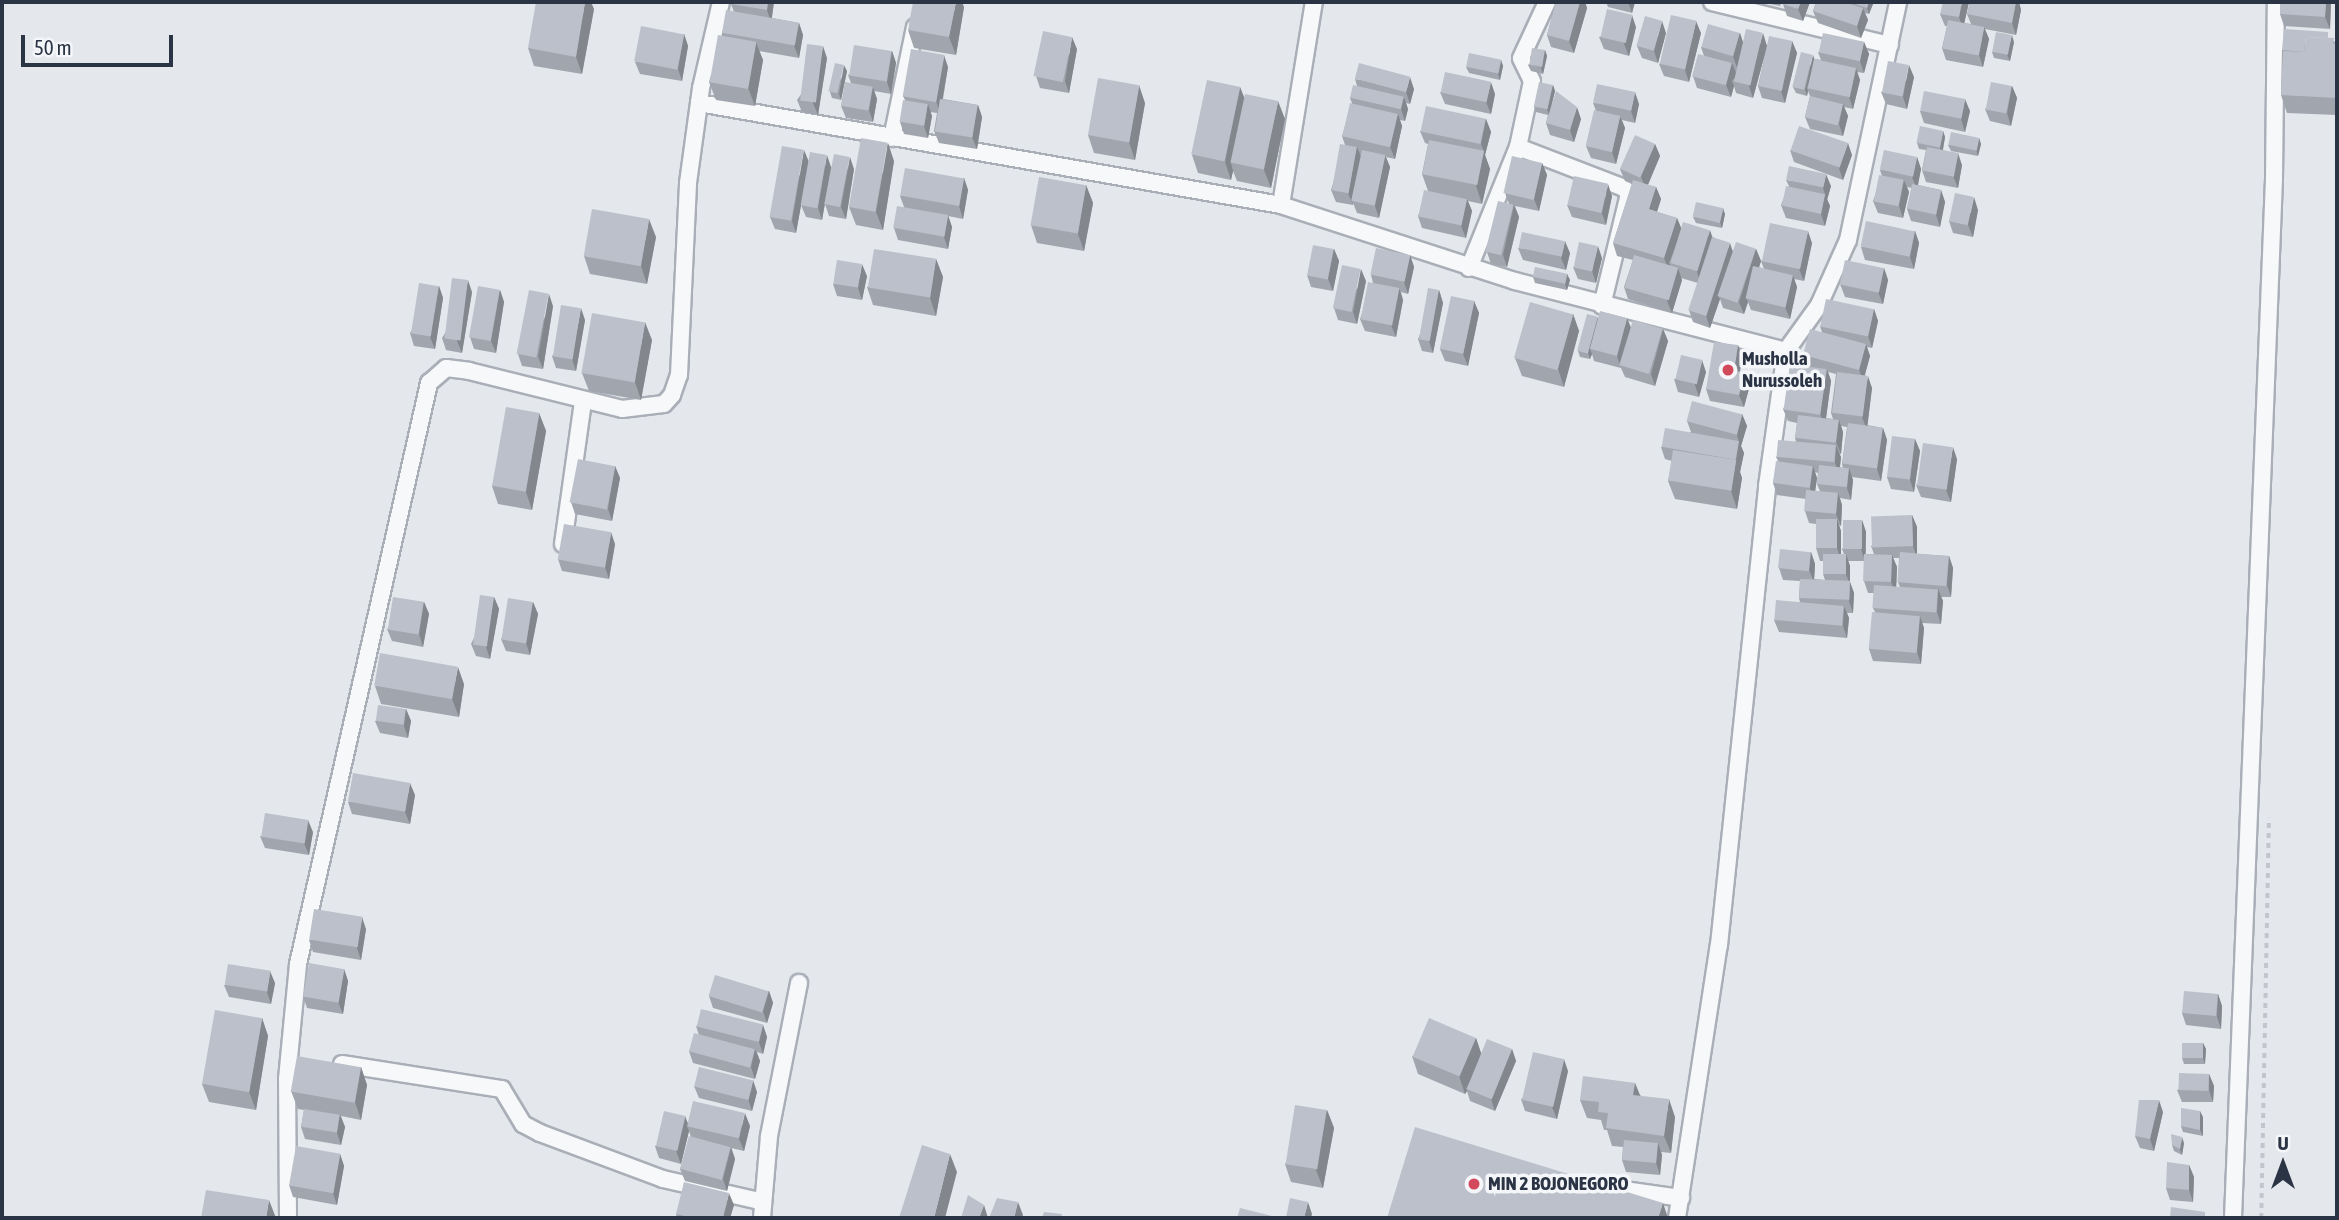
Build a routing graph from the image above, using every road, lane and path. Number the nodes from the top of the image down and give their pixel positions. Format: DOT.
graph roads {
  1 [pos="721,2"];
  2 [pos="1314,2"];
  3 [pos="1547,2"];
  4 [pos="1712,2"];
  5 [pos="1898,2"];
  6 [pos="2276,2"];
  7 [pos="915,27"];
  8 [pos="1890,45"];
  9 [pos="699,103"];
  10 [pos="892,138"];
  11 [pos="1518,147"];
  12 [pos="1281,205"];
  13 [pos="1469,268"];
  14 [pos="1602,306"];
  15 [pos="1786,351"];
  16 [pos="583,401"];
  17 [pos="562,551"];
  18 [pos="2269,810"];
  19 [pos="799,984"];
  20 [pos="328,1062"];
  21 [pos="1592,1185"];
  22 [pos="1681,1198"];
  23 [pos="761,1210"];
  24 [pos="288,1218"];
  25 [pos="1677,1218"];
  26 [pos="2233,1218"];
  27 [pos="2261,1218"];
  1 -- 9 [label="street"];
  2 -- 12 [label="street"];
  3 -- 11 [label="street"];
  4 -- 8 [label="street"];
  5 -- 8 [label="street"];
  6 -- 26 [label="street"];
  7 -- 10 [label="street"];
  8 -- 15 [label="street"];
  9 -- 10 [label="street"];
  9 -- 16 [label="street"];
  10 -- 12 [label="street"];
  11 -- 13 [label="street"];
  11 -- 14 [label="street"];
  12 -- 13 [label="street"];
  13 -- 14 [label="street"];
  14 -- 15 [label="street"];
  15 -- 22 [label="street"];
  16 -- 17 [label="street"];
  16 -- 24 [label="street"];
  18 -- 27 [label="path"];
  19 -- 23 [label="street"];
  20 -- 23 [label="street"];
  21 -- 22 [label="street"];
  22 -- 25 [label="street"];
}
